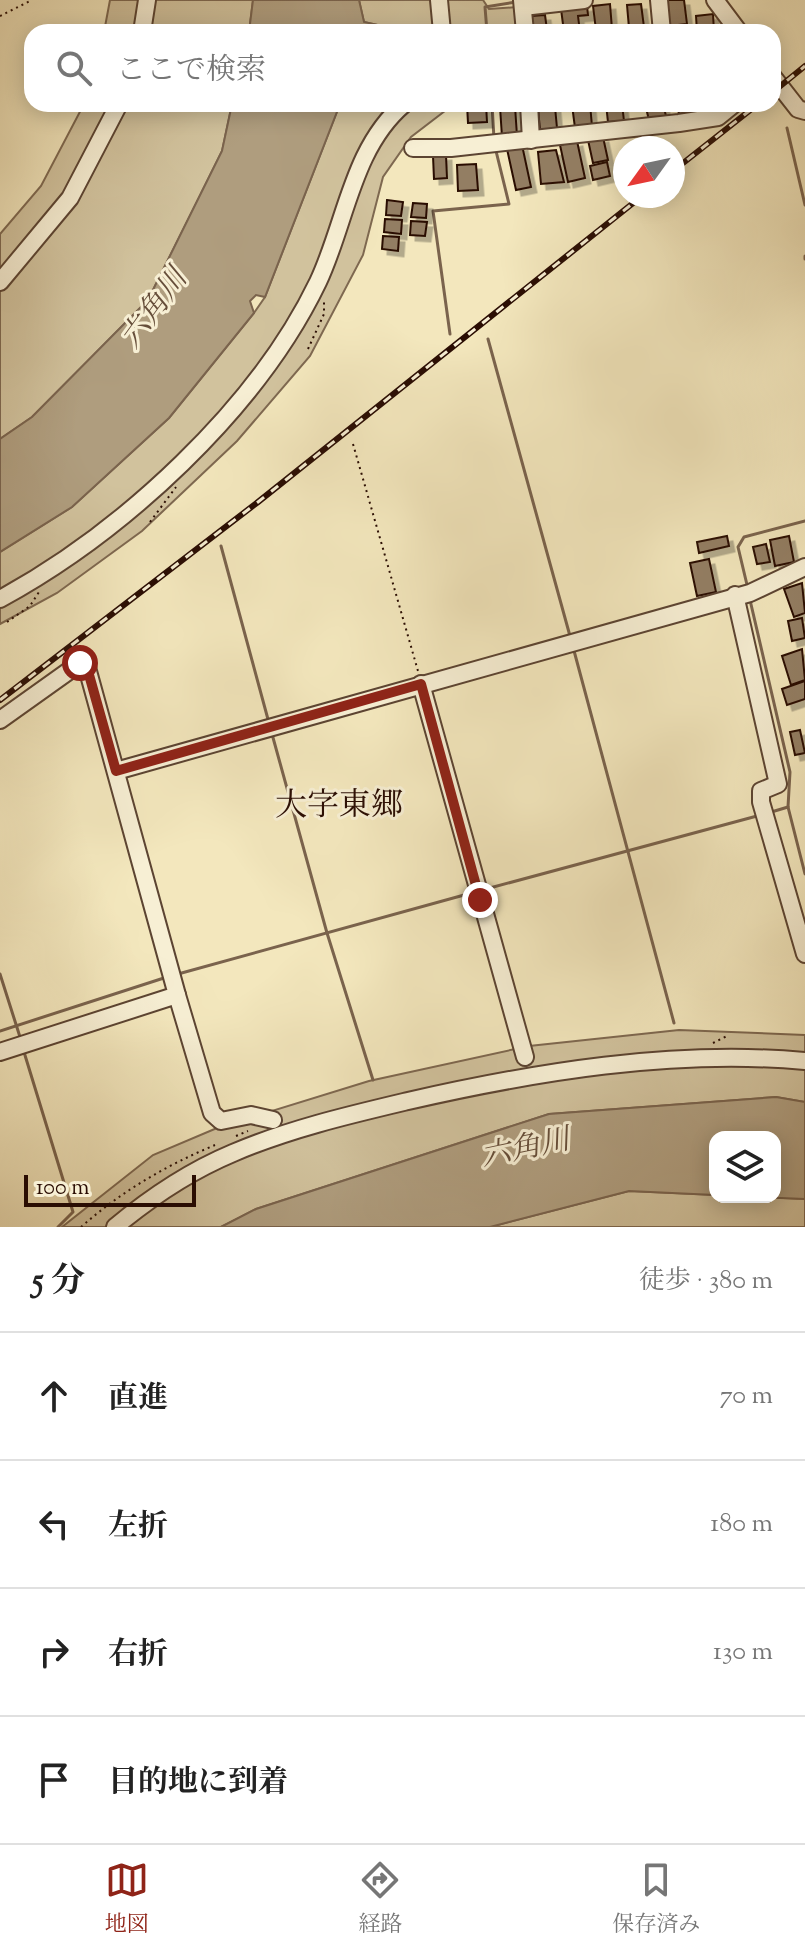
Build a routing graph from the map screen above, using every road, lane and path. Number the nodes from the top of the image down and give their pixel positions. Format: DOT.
graph roads {
  1 [pos="32,0"];
  2 [pos="147,0"];
  3 [pos="439,0"];
  4 [pos="584,0"];
  5 [pos="659,0"];
  6 [pos="715,0"];
  7 [pos="523,3"];
  8 [pos="0,16"];
  9 [pos="143,24"];
  10 [pos="441,24"];
  11 [pos="524,24"];
  12 [pos="661,24"];
  13 [pos="733,24"];
  14 [pos="781,87"];
  15 [pos="805,111"];
  16 [pos="115,112"];
  17 [pos="396,112"];
  18 [pos="529,112"];
  19 [pos="724,112"];
  20 [pos="531,140"];
  21 [pos="413,148"];
  22 [pos="0,282"];
  23 [pos="324,299"];
  24 [pos="308,349"];
  25 [pos="353,444"];
  26 [pos="805,567"];
  27 [pos="742,594"];
  28 [pos="0,599"];
  29 [pos="421,684"];
  30 [pos="0,720"];
  31 [pos="116,771"];
  32 [pos="801,927"];
  33 [pos="805,954"];
  34 [pos="176,991"];
  35 [pos="14,1048"];
  36 [pos="525,1057"];
  37 [pos="805,1061"];
  38 [pos="273,1120"];
  39 [pos="115,1227"];
  1 -- 8 [label="path"];
  2 -- 9 [label="street"];
  3 -- 10 [label="street"];
  4 -- 7 [label="street"];
  5 -- 12 [label="street"];
  6 -- 13 [label="street"];
  7 -- 11 [label="street"];
  14 -- 15 [label="street"];
  16 -- 22 [label="street"];
  17 -- 28 [label="street"];
  18 -- 20 [label="street"];
  19 -- 20 [label="street"];
  20 -- 21 [label="street"];
  23 -- 24 [label="path"];
  25 -- 29 [label="path"];
  26 -- 27 [label="street"];
  27 -- 29 [label="street"];
  27 -- 32 [label="street"];
  29 -- 31 [label="street"];
  29 -- 36 [label="street"];
  30 -- 31 [label="street"];
  31 -- 34 [label="street"];
  32 -- 33 [label="street"];
  34 -- 35 [label="street"];
  34 -- 38 [label="street"];
  37 -- 39 [label="street"];
}
